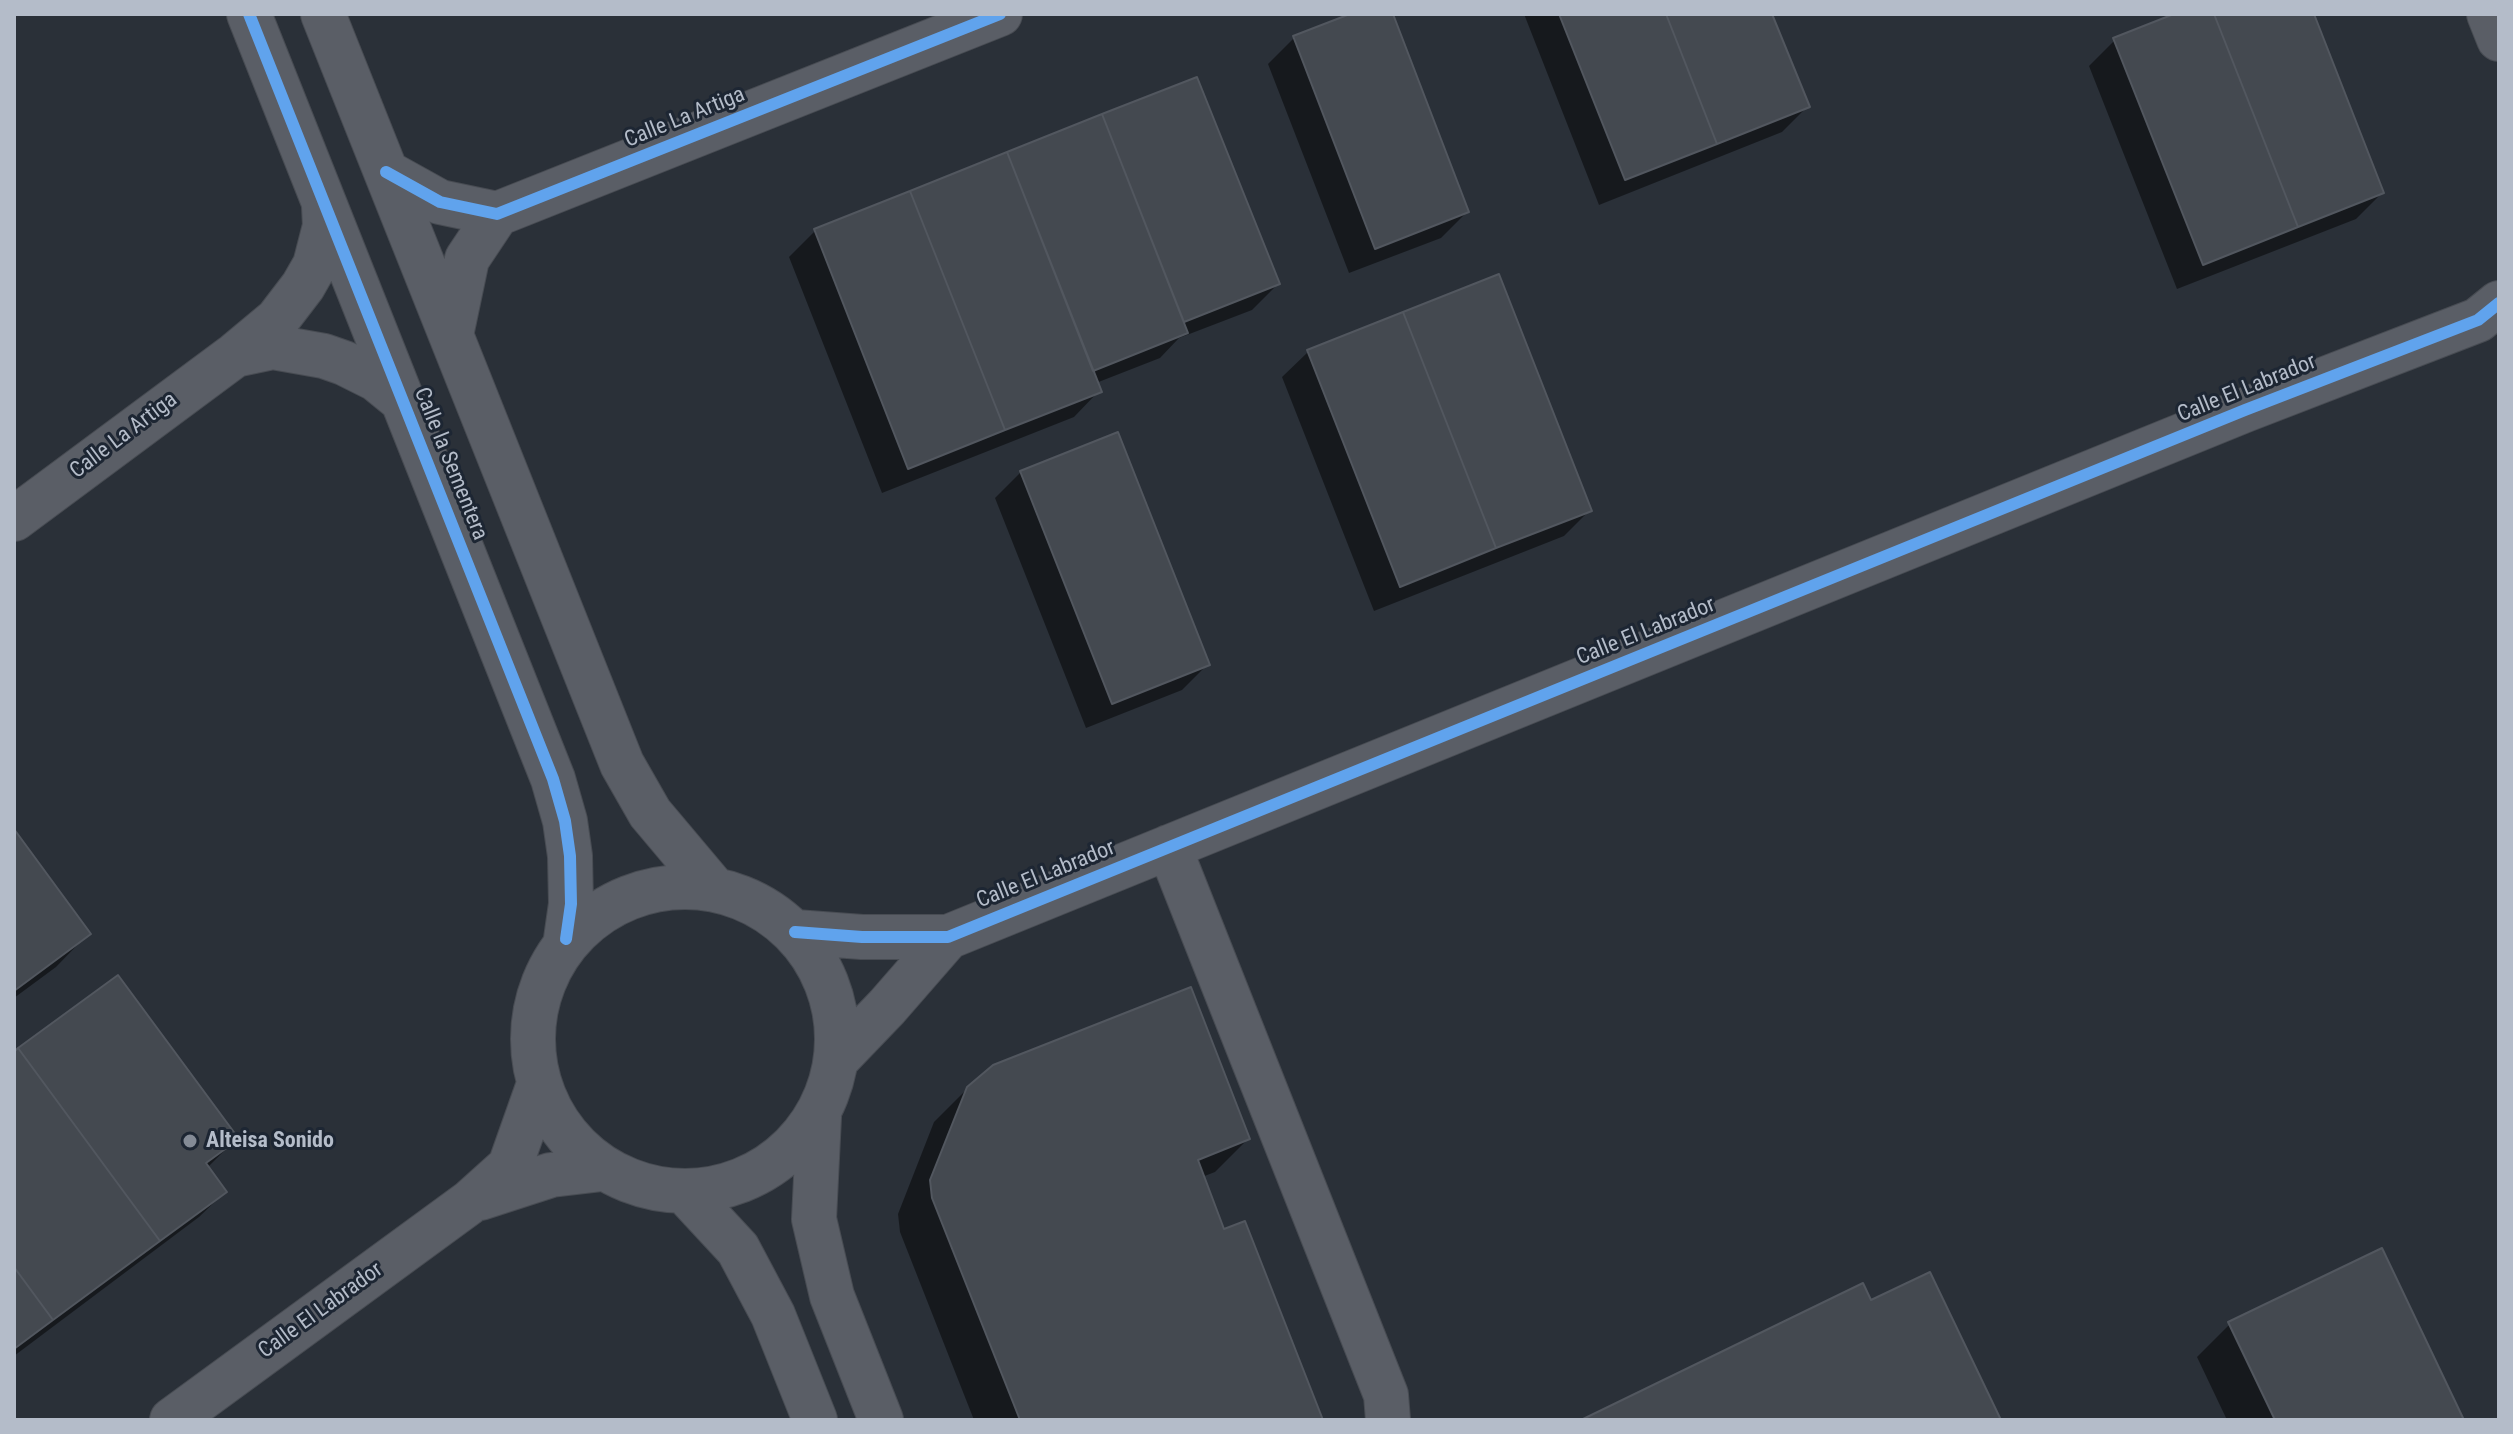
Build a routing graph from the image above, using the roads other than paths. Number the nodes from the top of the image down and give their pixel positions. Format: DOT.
graph roads {
  1 [pos="249,14"];
  2 [pos="323,14"];
  3 [pos="1000,14"];
  4 [pos="2489,14"];
  5 [pos="2499,39"];
  6 [pos="386,172"];
  7 [pos="324,204"];
  8 [pos="497,214"];
  9 [pos="2499,303"];
  10 [pos="451,335"];
  11 [pos="235,355"];
  12 [pos="403,401"];
  13 [pos="14,519"];
  14 [pos="1169,847"];
  15 [pos="714,889"];
  16 [pos="795,932"];
  17 [pos="948,937"];
  18 [pos="566,939"];
  19 [pos="838,1058"];
  20 [pos="539,1084"];
  21 [pos="819,1117"];
  22 [pos="602,1169"];
  23 [pos="687,1194"];
  24 [pos="470,1202"];
  25 [pos="172,1420"];
  26 [pos="815,1420"];
  27 [pos="881,1420"];
  28 [pos="1388,1420"];
  1 -- 7 [label="street, Calle la Sementera"];
  2 -- 6 [label="street"];
  3 -- 8 [label="street, Calle La Artiga"];
  4 -- 5 [label="street"];
  6 -- 8 [label="street"];
  6 -- 10 [label="street"];
  7 -- 11 [label="street, Calle La Artiga"];
  7 -- 12 [label="street, Calle la Sementera"];
  8 -- 10 [label="street"];
  9 -- 14 [label="street, Calle El Labrador"];
  10 -- 15 [label="street"];
  11 -- 12 [label="street, Calle La Artiga"];
  11 -- 13 [label="street, Calle La Artiga"];
  12 -- 18 [label="street, Calle la Sementera"];
  14 -- 17 [label="street, Calle El Labrador"];
  14 -- 28 [label="street"];
  15 -- 16 [label="street"];
  15 -- 18 [label="street"];
  16 -- 17 [label="street, Calle El Labrador"];
  16 -- 19 [label="street"];
  17 -- 19 [label="street, Calle El Labrador"];
  18 -- 20 [label="street"];
  19 -- 21 [label="street"];
  20 -- 22 [label="street"];
  20 -- 24 [label="street, Calle El Labrador"];
  21 -- 23 [label="street"];
  21 -- 27 [label="street"];
  22 -- 23 [label="street"];
  22 -- 24 [label="street, Calle El Labrador"];
  23 -- 26 [label="street"];
  24 -- 25 [label="street, Calle El Labrador"];
}
